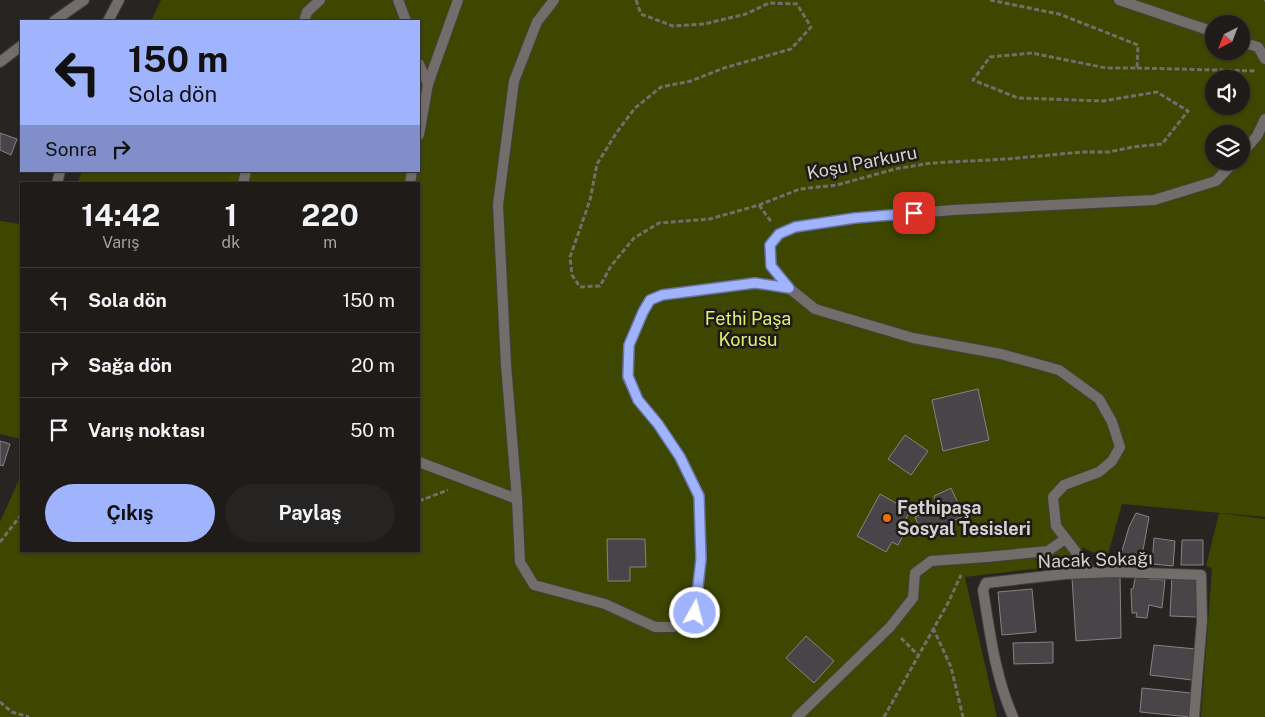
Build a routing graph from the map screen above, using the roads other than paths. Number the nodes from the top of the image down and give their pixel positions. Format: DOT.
graph roads {
  1 [pos="84,0"];
  2 [pos="119,0"];
  3 [pos="320,0"];
  4 [pos="398,0"];
  5 [pos="458,0"];
  6 [pos="554,0"];
  7 [pos="1119,0"];
  8 [pos="55,20"];
  9 [pos="109,20"];
  10 [pos="304,20"];
  11 [pos="406,20"];
  12 [pos="1205,29"];
  13 [pos="1250,45"];
  14 [pos="20,47"];
  15 [pos="1265,59"];
  16 [pos="0,62"];
  17 [pos="420,66"];
  18 [pos="428,84"];
  19 [pos="1265,119"];
  20 [pos="420,129"];
  21 [pos="1250,144"];
  22 [pos="1227,170"];
  23 [pos="789,288"];
  24 [pos="420,462"];
  25 [pos="517,498"];
  26 [pos="1065,539"];
  27 [pos="1092,573"];
  28 [pos="797,717"];
  29 [pos="1013,717"];
  30 [pos="1194,717"];
  1 -- 8 [label="street"];
  2 -- 9 [label="street"];
  3 -- 10 [label="street"];
  4 -- 11 [label="street"];
  5 -- 18 [label="street"];
  6 -- 25 [label="street"];
  7 -- 12 [label="street"];
  13 -- 15 [label="street"];
  14 -- 16 [label="street"];
  17 -- 18 [label="street"];
  18 -- 20 [label="street"];
  19 -- 21 [label="street"];
  22 -- 23 [label="street"];
  23 -- 25 [label="street"];
  23 -- 26 [label="street"];
  24 -- 25 [label="street"];
  26 -- 27 [label="street"];
  26 -- 28 [label="street"];
  27 -- 29 [label="street, Nacak Sokağı"];
  27 -- 30 [label="street, Nacak Sokağı"];
}
